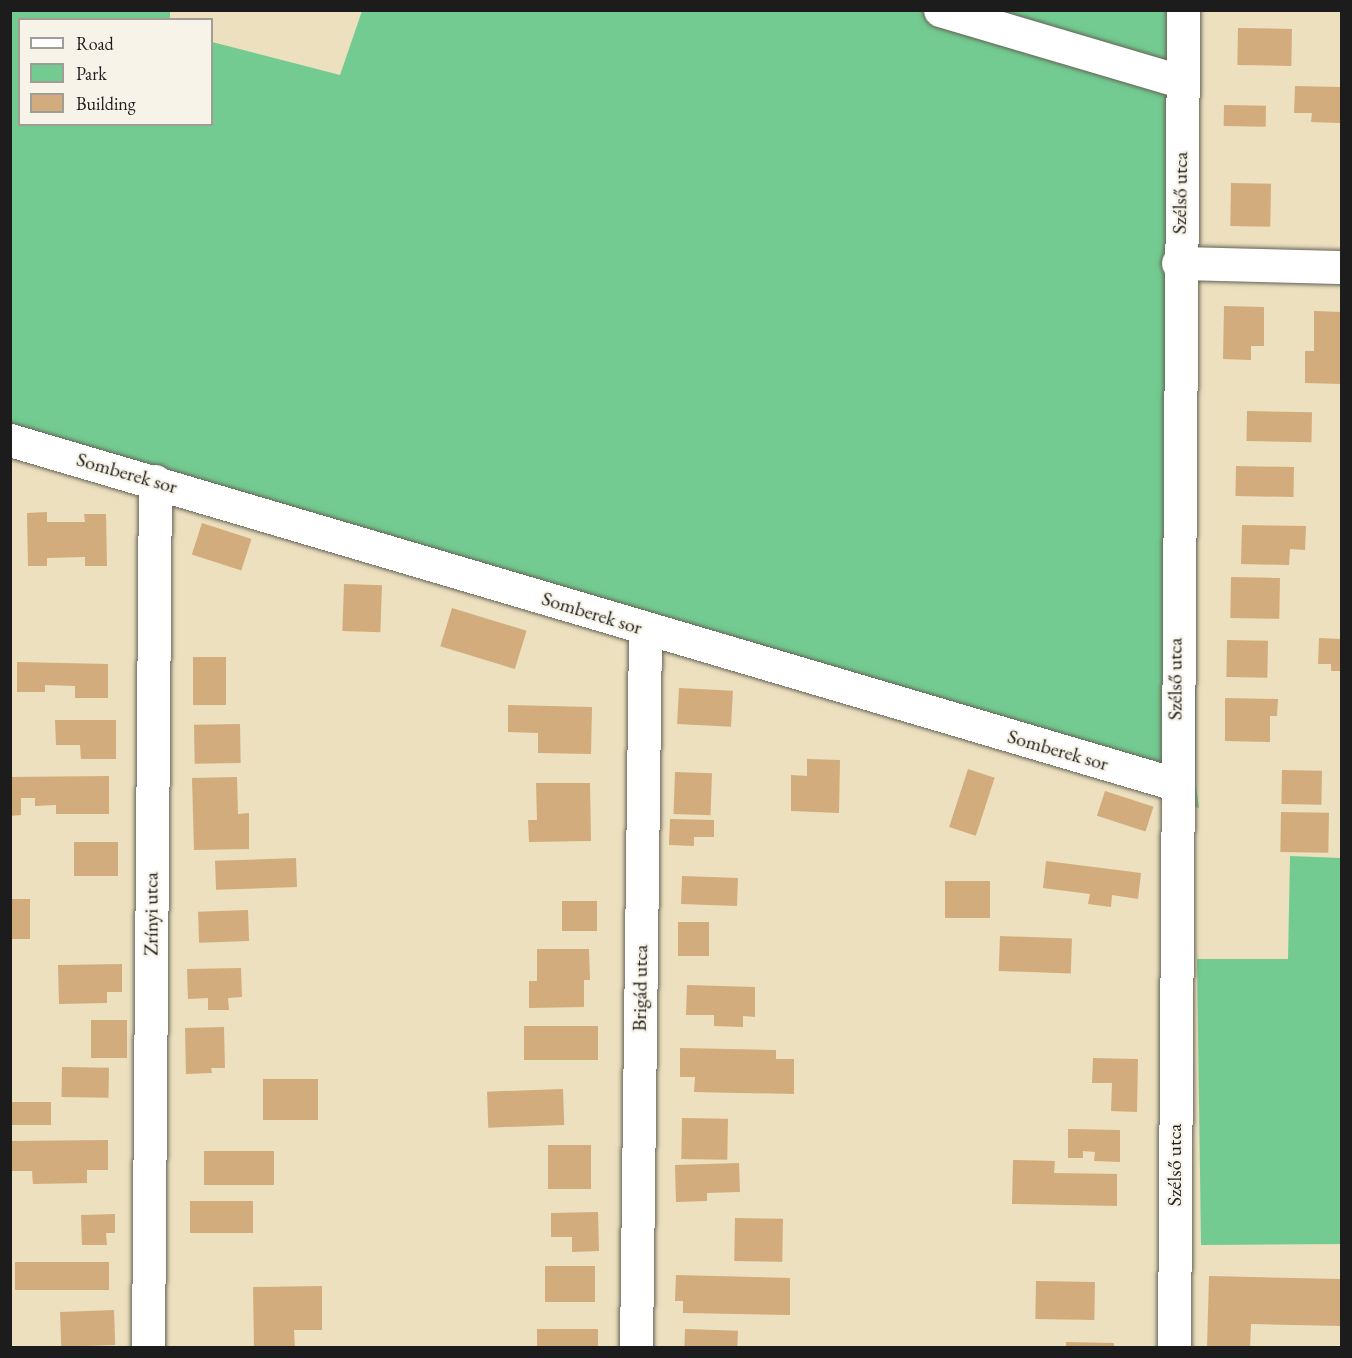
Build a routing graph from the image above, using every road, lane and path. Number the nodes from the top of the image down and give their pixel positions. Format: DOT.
graph roads {
  1 [pos="940,10"];
  2 [pos="1183,10"];
  3 [pos="1183,82"];
  4 [pos="1178,263"];
  5 [pos="1341,267"];
  6 [pos="10,440"];
  7 [pos="155,481"];
  8 [pos="645,629"];
  9 [pos="1175,784"];
  10 [pos="148,1347"];
  11 [pos="636,1347"];
  12 [pos="1173,1347"];
  1 -- 3 [label="street"];
  2 -- 3 [label="street, Szélső utca"];
  3 -- 4 [label="street, Szélső utca"];
  4 -- 5 [label="street"];
  4 -- 9 [label="street, Szélső utca"];
  6 -- 7 [label="street, Somberek sor"];
  7 -- 8 [label="street, Somberek sor"];
  7 -- 10 [label="street, Zrínyi utca"];
  8 -- 9 [label="street, Somberek sor"];
  8 -- 11 [label="street, Brigád utca"];
  9 -- 12 [label="street, Szélső utca"];
}
